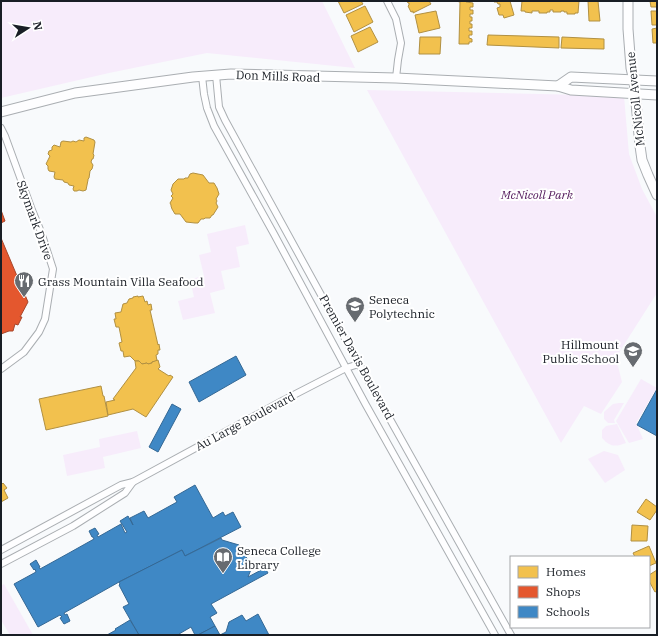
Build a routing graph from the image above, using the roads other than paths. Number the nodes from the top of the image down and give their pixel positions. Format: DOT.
graph roads {
  1 [pos="387,1"];
  2 [pos="628,1"];
  3 [pos="216,75"];
  4 [pos="202,76"];
  5 [pos="396,78"];
  6 [pos="634,81"];
  7 [pos="657,81"];
  8 [pos="558,86"];
  9 [pos="634,94"];
  10 [pos="657,95"];
  11 [pos="1,112"];
  12 [pos="1,128"];
  13 [pos="657,195"];
  14 [pos="360,364"];
  15 [pos="346,368"];
  16 [pos="1,369"];
  17 [pos="133,482"];
  18 [pos="1,550"];
  19 [pos="1,564"];
  20 [pos="495,635"];
  21 [pos="511,635"];
  1 -- 5 [label="street"];
  2 -- 6 [label="main road, McNicoll Avenue"];
  3 -- 4 [label="main road, Don Mills Road"];
  3 -- 5 [label="main road, Don Mills Road"];
  3 -- 14 [label="street, Premier Davis Boulevard"];
  4 -- 11 [label="main road, Don Mills Road"];
  4 -- 15 [label="street, Premier Davis Boulevard"];
  5 -- 8 [label="main road, Don Mills Road"];
  6 -- 7 [label="main road, Don Mills Road"];
  6 -- 8 [label="main road, Don Mills Road"];
  6 -- 9 [label="main road, McNicoll Avenue"];
  8 -- 9 [label="main road, Don Mills Road"];
  9 -- 10 [label="main road, Don Mills Road"];
  9 -- 13 [label="main road, McNicoll Avenue"];
  12 -- 16 [label="street, Skymark Drive"];
  14 -- 15 [label="street, Au Large Boulevard"];
  14 -- 21 [label="street, Premier Davis Boulevard"];
  15 -- 17 [label="street, Au Large Boulevard"];
  15 -- 20 [label="street, Premier Davis Boulevard"];
  17 -- 18 [label="street, Au Large Boulevard"];
  17 -- 19 [label="street, Au Large Boulevard"];
}
